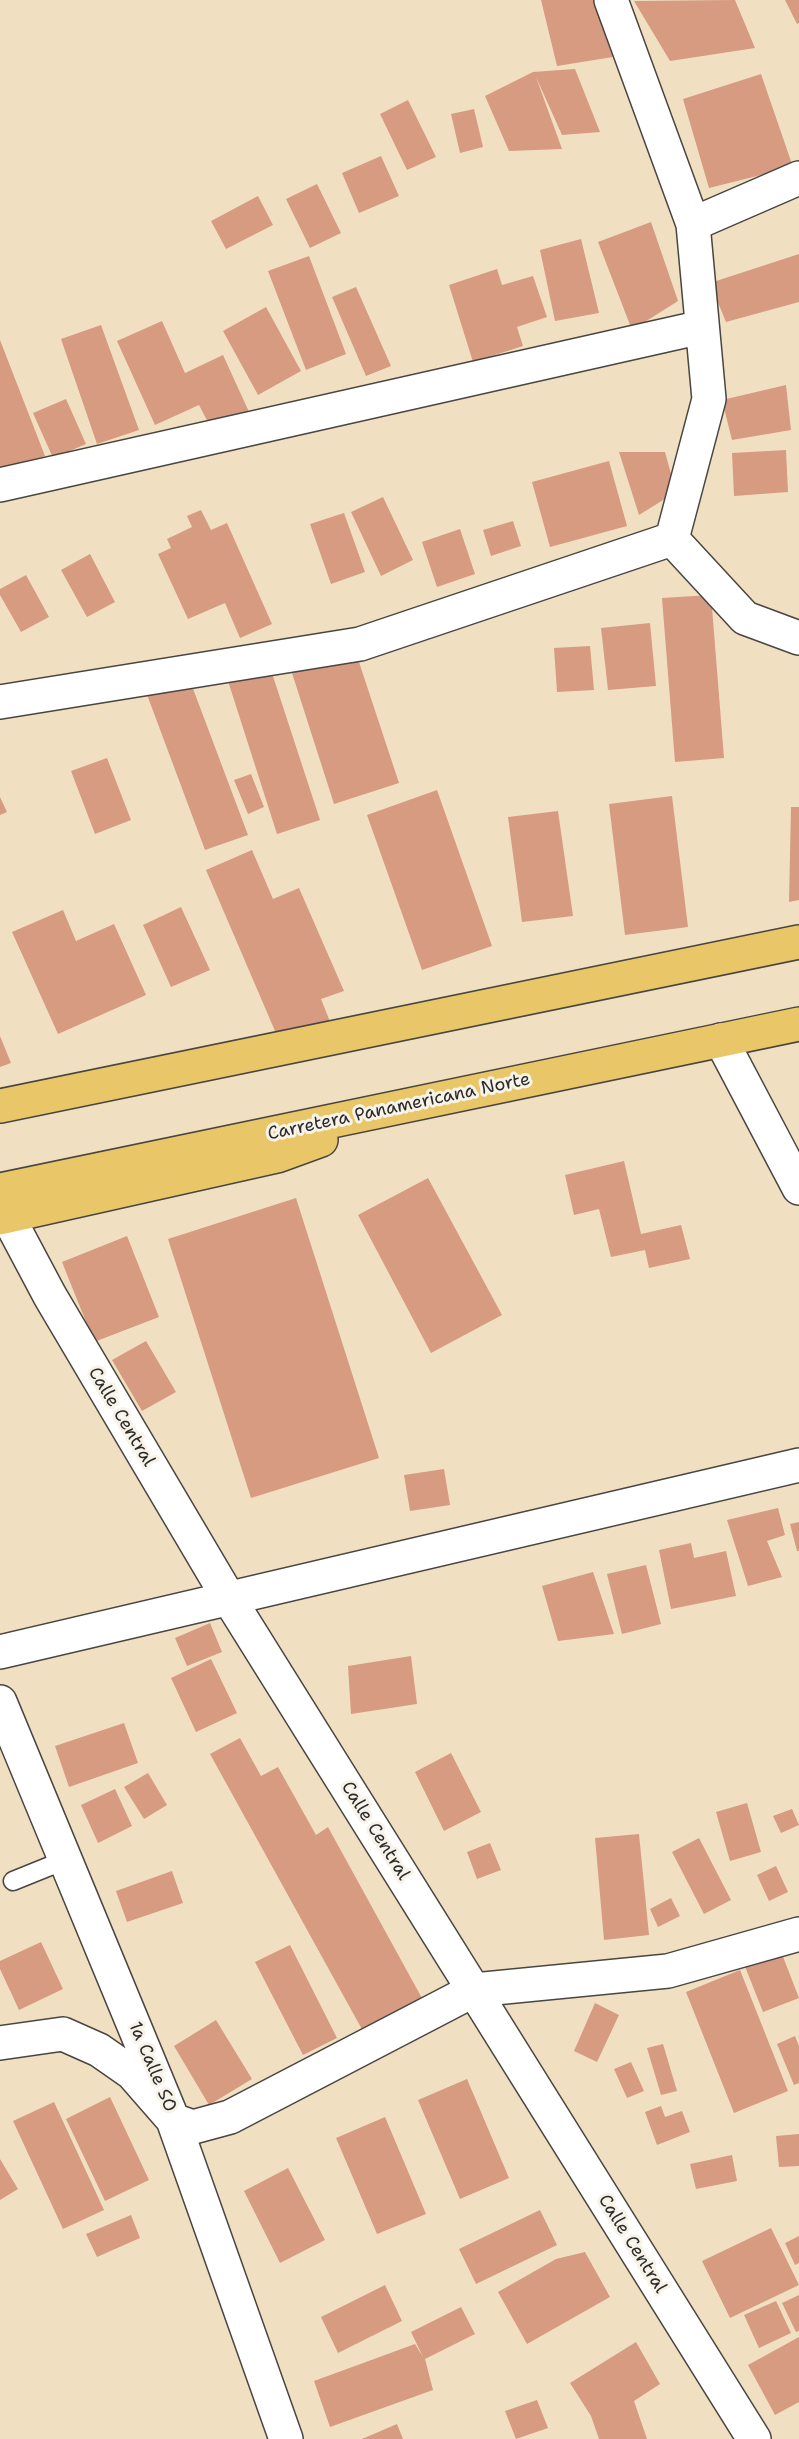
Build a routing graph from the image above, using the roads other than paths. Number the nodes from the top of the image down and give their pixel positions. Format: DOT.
graph roads {
  1 [pos="611,0"];
  2 [pos="799,178"];
  3 [pos="693,224"];
  4 [pos="702,327"];
  5 [pos="0,485"];
  6 [pos="672,539"];
  7 [pos="799,639"];
  8 [pos="0,702"];
  9 [pos="799,942"];
  10 [pos="799,1024"];
  11 [pos="721,1040"];
  12 [pos="225,1061"];
  13 [pos="0,1106"];
  14 [pos="0,1128"];
  15 [pos="799,1188"];
  16 [pos="3,1208"];
  17 [pos="799,1465"];
  18 [pos="228,1597"];
  19 [pos="0,1652"];
  20 [pos="0,1702"];
  21 [pos="65,1860"];
  22 [pos="13,1881"];
  23 [pos="799,1934"];
  24 [pos="474,1990"];
  25 [pos="0,2043"];
  26 [pos="173,2120"];
  27 [pos="286,2439"];
  28 [pos="754,2439"];
  1 -- 3 [label="street"];
  2 -- 3 [label="street"];
  3 -- 4 [label="street"];
  4 -- 5 [label="street"];
  4 -- 6 [label="street"];
  6 -- 7 [label="street"];
  6 -- 8 [label="street"];
  9 -- 12 [label="highway"];
  10 -- 11 [label="highway, Carretera Panamericana Norte"];
  11 -- 15 [label="street"];
  11 -- 16 [label="highway, Carretera Panamericana Norte"];
  12 -- 13 [label="highway"];
  12 -- 14 [label="highway"];
  16 -- 18 [label="street, Calle Central"];
  17 -- 18 [label="street"];
  18 -- 19 [label="street"];
  18 -- 24 [label="street, Calle Central"];
  20 -- 21 [label="street, 1a Calle SO"];
  21 -- 22 [label="lane"];
  21 -- 26 [label="street, 1a Calle SO"];
  23 -- 24 [label="street"];
  24 -- 26 [label="street"];
  24 -- 28 [label="street, Calle Central"];
  25 -- 26 [label="street"];
  26 -- 27 [label="street, 1a Calle SO"];
}
